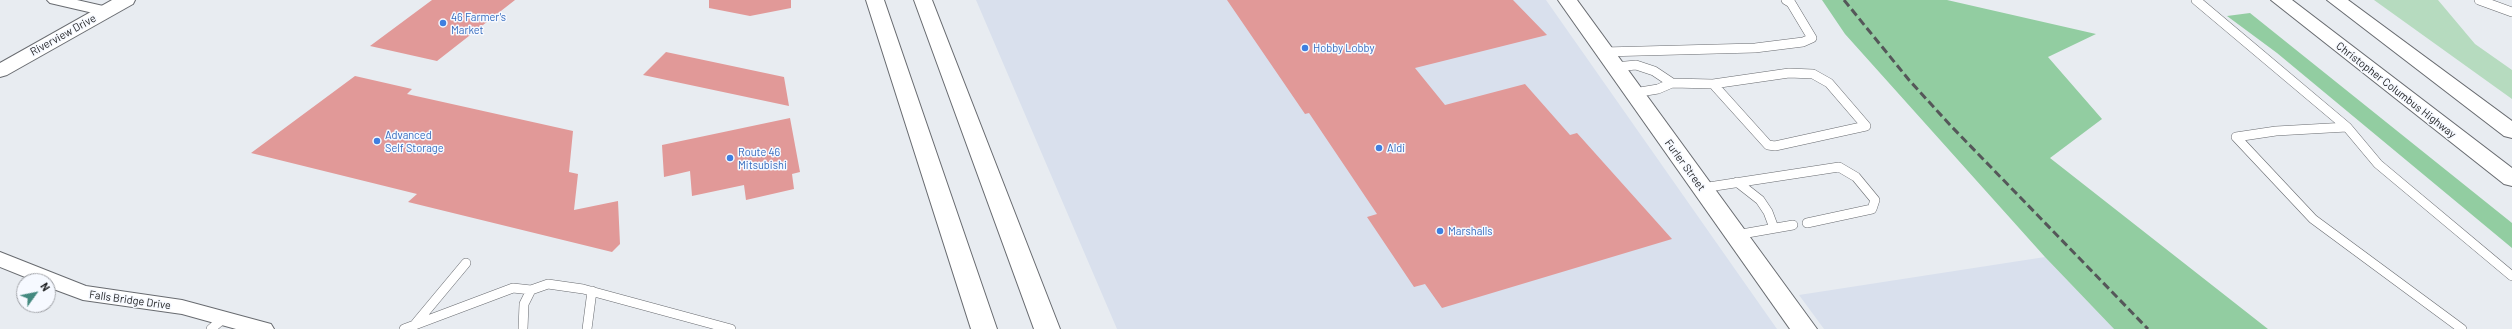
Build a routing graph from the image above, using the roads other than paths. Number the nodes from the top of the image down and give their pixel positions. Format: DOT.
graph roads {
  1 [pos="55,0"];
  2 [pos="126,0"];
  3 [pos="864,0"];
  4 [pos="875,0"];
  5 [pos="922,0"];
  6 [pos="1567,0"];
  7 [pos="1786,0"];
  8 [pos="2196,0"];
  9 [pos="2280,0"];
  10 [pos="2336,0"];
  11 [pos="2479,0"];
  12 [pos="106,11"];
  13 [pos="2512,12"];
  14 [pos="883,24"];
  15 [pos="1610,59"];
  16 [pos="0,71"];
  17 [pos="1672,83"];
  18 [pos="1713,84"];
  19 [pos="1634,93"];
  20 [pos="2347,127"];
  21 [pos="2512,131"];
  22 [pos="2512,179"];
  23 [pos="1737,182"];
  24 [pos="1702,188"];
  25 [pos="1807,222"];
  26 [pos="1793,225"];
  27 [pos="1774,228"];
  28 [pos="1736,235"];
  29 [pos="0,259"];
  30 [pos="466,263"];
  31 [pos="2512,276"];
  32 [pos="531,290"];
  33 [pos="592,291"];
  34 [pos="217,324"];
  35 [pos="415,324"];
  36 [pos="264,329"];
  37 [pos="404,329"];
  38 [pos="523,329"];
  39 [pos="587,329"];
  40 [pos="731,329"];
  41 [pos="984,329"];
  42 [pos="1047,329"];
  43 [pos="1804,329"];
  44 [pos="2462,329"];
  1 -- 12 [label="street"];
  2 -- 12 [label="main road, Riverview Drive"];
  3 -- 14 [label="main road"];
  4 -- 14 [label="main road"];
  5 -- 42 [label="main road"];
  6 -- 15 [label="main road, Furler Street"];
  7 -- 15 [label="lane"];
  8 -- 20 [label="lane"];
  9 -- 22 [label="main road, Christopher Columbus Highway"];
  10 -- 21 [label="main road"];
  11 -- 13 [label="lane"];
  12 -- 16 [label="main road, Riverview Drive"];
  14 -- 41 [label="main road"];
  15 -- 17 [label="lane"];
  15 -- 19 [label="main road, Furler Street"];
  17 -- 18 [label="lane"];
  17 -- 19 [label="lane"];
  18 -- 18 [label="lane"];
  19 -- 24 [label="main road, Furler Street"];
  20 -- 31 [label="lane"];
  20 -- 44 [label="lane"];
  23 -- 24 [label="lane"];
  23 -- 25 [label="lane"];
  23 -- 27 [label="lane"];
  24 -- 28 [label="main road, Furler Street"];
  26 -- 27 [label="lane"];
  27 -- 28 [label="lane"];
  28 -- 43 [label="main road, Furler Street"];
  29 -- 34 [label="street, Falls Bridge Drive"];
  30 -- 35 [label="lane"];
  32 -- 33 [label="lane"];
  32 -- 35 [label="lane"];
  32 -- 38 [label="lane"];
  33 -- 39 [label="lane"];
  33 -- 40 [label="lane"];
  34 -- 36 [label="street, Falls Bridge Drive"];
  35 -- 37 [label="lane"];
}
